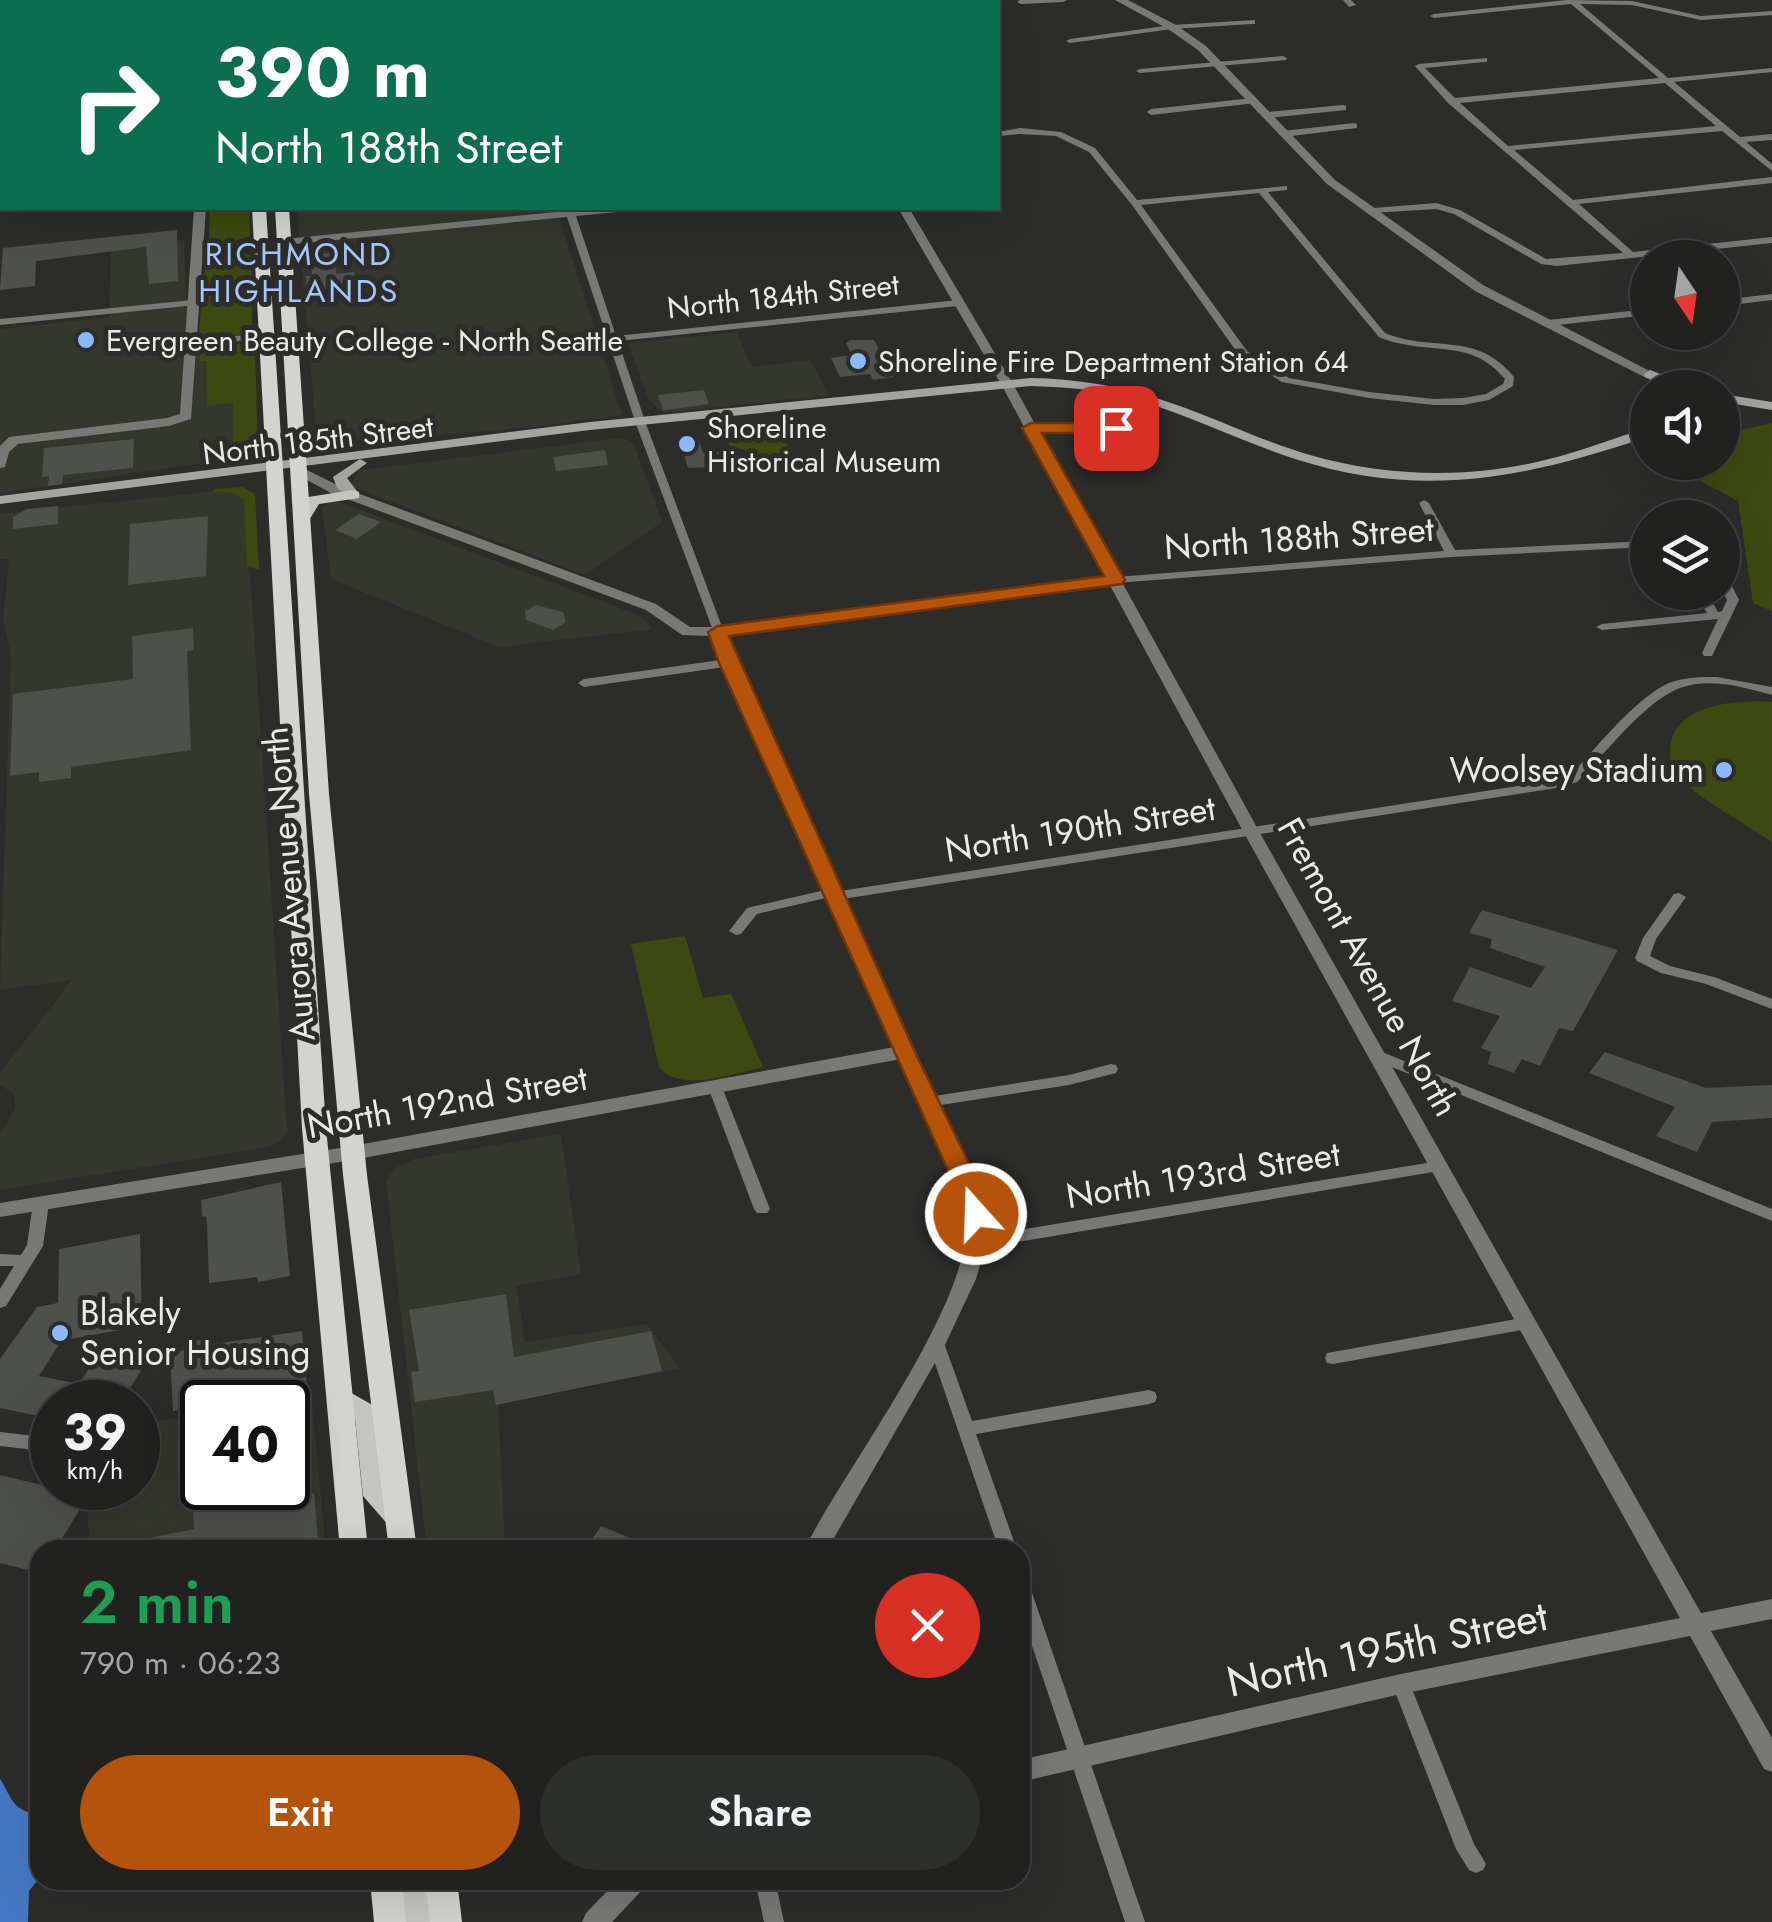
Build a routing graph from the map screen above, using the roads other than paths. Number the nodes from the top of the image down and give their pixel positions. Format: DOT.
graph roads {
  1 [pos="1062,0"];
  2 [pos="1120,0"];
  3 [pos="1760,0"];
  4 [pos="1570,1"];
  5 [pos="1021,2"];
  6 [pos="1772,11"];
  7 [pos="1434,16"];
  8 [pos="1252,22"];
  9 [pos="1172,27"];
  10 [pos="1070,41"];
  11 [pos="1283,58"];
  12 [pos="1484,60"];
  13 [pos="1216,62"];
  14 [pos="1772,70"];
  15 [pos="1140,72"];
  16 [pos="1666,82"];
  17 [pos="1253,101"];
  18 [pos="1451,101"];
  19 [pos="1343,108"];
  20 [pos="1151,112"];
  21 [pos="1268,115"];
  22 [pos="1354,126"];
  23 [pos="1724,128"];
  24 [pos="1000,134"];
  25 [pos="1283,134"];
  26 [pos="1772,137"];
  27 [pos="1739,140"];
  28 [pos="1510,148"];
  29 [pos="1772,168"];
  30 [pos="1772,180"];
  31 [pos="1284,188"];
  32 [pos="1262,190"];
  33 [pos="1135,202"];
  34 [pos="1574,202"];
  35 [pos="200,210"];
  36 [pos="260,210"];
  37 [pos="282,210"];
  38 [pos="570,210"];
  39 [pos="904,210"];
  40 [pos="1374,212"];
  41 [pos="261,238"];
  42 [pos="1772,240"];
  43 [pos="285,242"];
  44 [pos="1740,244"];
  45 [pos="200,251"];
  46 [pos="1630,254"];
  47 [pos="1630,256"];
  48 [pos="286,262"];
  49 [pos="1772,297"];
  50 [pos="1740,301"];
  51 [pos="193,303"];
  52 [pos="958,303"];
  53 [pos="264,312"];
  54 [pos="1630,314"];
  55 [pos="289,318"];
  56 [pos="0,322"];
  57 [pos="1548,323"];
  58 [pos="264,336"];
  59 [pos="613,338"];
  60 [pos="188,344"];
  61 [pos="1642,370"];
  62 [pos="1007,384"];
  63 [pos="1740,401"];
  64 [pos="1772,407"];
  65 [pos="1740,411"];
  66 [pos="641,424"];
  67 [pos="1031,428"];
  68 [pos="1116,428"];
  69 [pos="1630,437"];
  70 [pos="360,463"];
  71 [pos="0,464"];
  72 [pos="298,466"];
  73 [pos="273,469"];
  74 [pos="354,495"];
  75 [pos="0,503"];
  76 [pos="1424,503"];
  77 [pos="302,519"];
  78 [pos="1630,545"];
  79 [pos="1451,554"];
  80 [pos="1116,580"];
  81 [pos="1716,610"];
  82 [pos="1726,610"];
  83 [pos="1722,615"];
  84 [pos="282,624"];
  85 [pos="1602,627"];
  86 [pos="308,631"];
  87 [pos="718,632"];
  88 [pos="1708,653"];
  89 [pos="728,663"];
  90 [pos="584,682"];
  91 [pos="1772,691"];
  92 [pos="292,780"];
  93 [pos="320,794"];
  94 [pos="294,811"];
  95 [pos="322,822"];
  96 [pos="1252,833"];
  97 [pos="835,894"];
  98 [pos="1680,897"];
  99 [pos="736,931"];
  100 [pos="1772,1004"];
  101 [pos="904,1052"];
  102 [pos="1377,1055"];
  103 [pos="1111,1069"];
  104 [pos="715,1087"];
  105 [pos="928,1102"];
  106 [pos="352,1152"];
  107 [pos="316,1158"];
  108 [pos="1439,1166"];
  109 [pos="41,1203"];
  110 [pos="762,1209"];
  111 [pos="0,1210"];
  112 [pos="1772,1216"];
  113 [pos="976,1243"];
  114 [pos="0,1260"];
  115 [pos="26,1261"];
  116 [pos="0,1302"];
  117 [pos="1527,1323"];
  118 [pos="936,1343"];
  119 [pos="1333,1358"];
  120 [pos="338,1396"];
  121 [pos="1149,1397"];
  122 [pos="966,1430"];
  123 [pos="0,1439"];
  124 [pos="30,1442"];
  125 [pos="399,1520"];
  126 [pos="353,1540"];
  127 [pos="402,1540"];
  128 [pos="821,1540"];
  129 [pos="1004,1540"];
  130 [pos="1772,1609"];
  131 [pos="1030,1613"];
  132 [pos="1696,1625"];
  133 [pos="1400,1684"];
  134 [pos="1080,1758"];
  135 [pos="1772,1761"];
  136 [pos="1030,1770"];
  137 [pos="1476,1864"];
  138 [pos="387,1890"];
  139 [pos="413,1890"];
  140 [pos="443,1890"];
  141 [pos="625,1890"];
  142 [pos="767,1890"];
  143 [pos="390,1922"];
  144 [pos="416,1922"];
  145 [pos="446,1922"];
  146 [pos="595,1922"];
  147 [pos="774,1922"];
  148 [pos="1135,1922"];
  1 -- 5 [label="street"];
  2 -- 9 [label="street"];
  3 -- 6 [label="street"];
  4 -- 6 [label="street"];
  4 -- 7 [label="street"];
  4 -- 16 [label="street"];
  8 -- 9 [label="street"];
  9 -- 10 [label="street"];
  9 -- 13 [label="street"];
  11 -- 13 [label="street"];
  12 -- 18 [label="street"];
  13 -- 15 [label="street"];
  13 -- 17 [label="street"];
  14 -- 16 [label="street"];
  16 -- 18 [label="street"];
  16 -- 23 [label="street"];
  17 -- 20 [label="street"];
  17 -- 21 [label="street"];
  18 -- 28 [label="street"];
  19 -- 21 [label="street"];
  21 -- 25 [label="street"];
  22 -- 25 [label="street"];
  23 -- 27 [label="street"];
  23 -- 28 [label="street"];
  24 -- 33 [label="street"];
  25 -- 40 [label="street"];
  26 -- 27 [label="street"];
  27 -- 29 [label="street"];
  28 -- 34 [label="street"];
  30 -- 34 [label="street"];
  31 -- 32 [label="street"];
  32 -- 33 [label="street"];
  32 -- 33 [label="street"];
  34 -- 46 [label="street"];
  35 -- 45 [label="street"];
  36 -- 41 [label="highway, Aurora Avenue North"];
  37 -- 43 [label="highway, Aurora Avenue North"];
  38 -- 43 [label="street"];
  38 -- 59 [label="street"];
  39 -- 52 [label="street, Fremont Avenue North"];
  40 -- 47 [label="street"];
  40 -- 57 [label="street"];
  41 -- 43 [label="main road"];
  41 -- 45 [label="street"];
  41 -- 48 [label="main road"];
  41 -- 53 [label="highway, Aurora Avenue North"];
  42 -- 44 [label="street"];
  43 -- 48 [label="highway, Aurora Avenue North"];
  45 -- 51 [label="street"];
  48 -- 55 [label="highway, Aurora Avenue North"];
  49 -- 50 [label="street"];
  51 -- 56 [label="street"];
  51 -- 60 [label="street"];
  52 -- 59 [label="street, North 184th Street"];
  52 -- 62 [label="street, Fremont Avenue North"];
  53 -- 55 [label="main road"];
  53 -- 58 [label="highway, Aurora Avenue North"];
  54 -- 57 [label="street"];
  55 -- 72 [label="highway, Aurora Avenue North"];
  57 -- 61 [label="street"];
  58 -- 60 [label="street"];
  58 -- 73 [label="highway, Aurora Avenue North"];
  59 -- 66 [label="street"];
  60 -- 71 [label="street"];
  62 -- 66 [label="main road, North 185th Street"];
  62 -- 67 [label="street, Fremont Avenue North"];
  62 -- 69 [label="main road, North 185th Street"];
  63 -- 64 [label="main road"];
  64 -- 65 [label="main road"];
  66 -- 70 [label="main road, North 185th Street"];
  66 -- 72 [label="main road, North 185th Street"];
  66 -- 87 [label="street"];
  67 -- 68 [label="street"];
  67 -- 80 [label="street, Fremont Avenue North"];
  70 -- 72 [label="main road, North 185th Street"];
  70 -- 74 [label="main road"];
  72 -- 73 [label="main road, North 185th Street"];
  72 -- 74 [label="street"];
  72 -- 77 [label="highway, Aurora Avenue North"];
  73 -- 75 [label="main road, North 185th Street"];
  73 -- 84 [label="highway, Aurora Avenue North"];
  74 -- 77 [label="main road"];
  74 -- 87 [label="street"];
  76 -- 79 [label="street"];
  77 -- 86 [label="highway, Aurora Avenue North"];
  78 -- 79 [label="street, North 188th Street"];
  79 -- 80 [label="street, North 188th Street"];
  80 -- 87 [label="street, North 188th Street"];
  80 -- 96 [label="street, Fremont Avenue North"];
  81 -- 83 [label="street"];
  82 -- 83 [label="street"];
  83 -- 85 [label="street"];
  83 -- 88 [label="street"];
  84 -- 86 [label="main road"];
  84 -- 92 [label="highway, Aurora Avenue North"];
  86 -- 93 [label="highway, Aurora Avenue North"];
  87 -- 89 [label="street"];
  89 -- 90 [label="street"];
  89 -- 97 [label="street"];
  91 -- 96 [label="street, North 190th Street"];
  92 -- 93 [label="main road"];
  92 -- 94 [label="highway, Aurora Avenue North"];
  93 -- 95 [label="highway, Aurora Avenue North"];
  94 -- 95 [label="main road"];
  94 -- 107 [label="highway, Aurora Avenue North"];
  95 -- 106 [label="highway, Aurora Avenue North"];
  96 -- 97 [label="street, North 190th Street"];
  96 -- 102 [label="street, Fremont Avenue North"];
  97 -- 99 [label="street, North 190th Street"];
  97 -- 101 [label="street"];
  98 -- 100 [label="street"];
  101 -- 104 [label="street, North 192nd Street"];
  101 -- 105 [label="street"];
  102 -- 108 [label="street, Fremont Avenue North"];
  102 -- 112 [label="street"];
  103 -- 105 [label="street"];
  104 -- 106 [label="street, North 192nd Street"];
  104 -- 110 [label="street"];
  105 -- 113 [label="street"];
  106 -- 107 [label="street, North 192nd Street"];
  106 -- 125 [label="highway, Aurora Avenue North"];
  107 -- 109 [label="street, North 192nd Street"];
  107 -- 120 [label="highway, Aurora Avenue North"];
  108 -- 113 [label="street, North 193rd Street"];
  108 -- 117 [label="street, Fremont Avenue North"];
  109 -- 111 [label="street, North 192nd Street"];
  109 -- 115 [label="street"];
  113 -- 118 [label="street"];
  114 -- 115 [label="street"];
  115 -- 116 [label="street"];
  117 -- 119 [label="street"];
  117 -- 132 [label="street, Fremont Avenue North"];
  118 -- 122 [label="street"];
  118 -- 128 [label="street"];
  120 -- 125 [label="main road"];
  120 -- 126 [label="highway, Aurora Avenue North"];
  121 -- 122 [label="street"];
  122 -- 129 [label="street"];
  123 -- 124 [label="street"];
  125 -- 127 [label="highway, Aurora Avenue North"];
  130 -- 132 [label="street, North 195th Street"];
  131 -- 134 [label="street"];
  132 -- 133 [label="street, North 195th Street"];
  132 -- 135 [label="street, Fremont Avenue North"];
  133 -- 134 [label="street, North 195th Street"];
  133 -- 137 [label="street"];
  134 -- 136 [label="street, North 195th Street"];
  134 -- 148 [label="street"];
  138 -- 143 [label="highway"];
  139 -- 144 [label="main road"];
  140 -- 145 [label="highway"];
  141 -- 146 [label="street"];
  142 -- 147 [label="street"];
}
